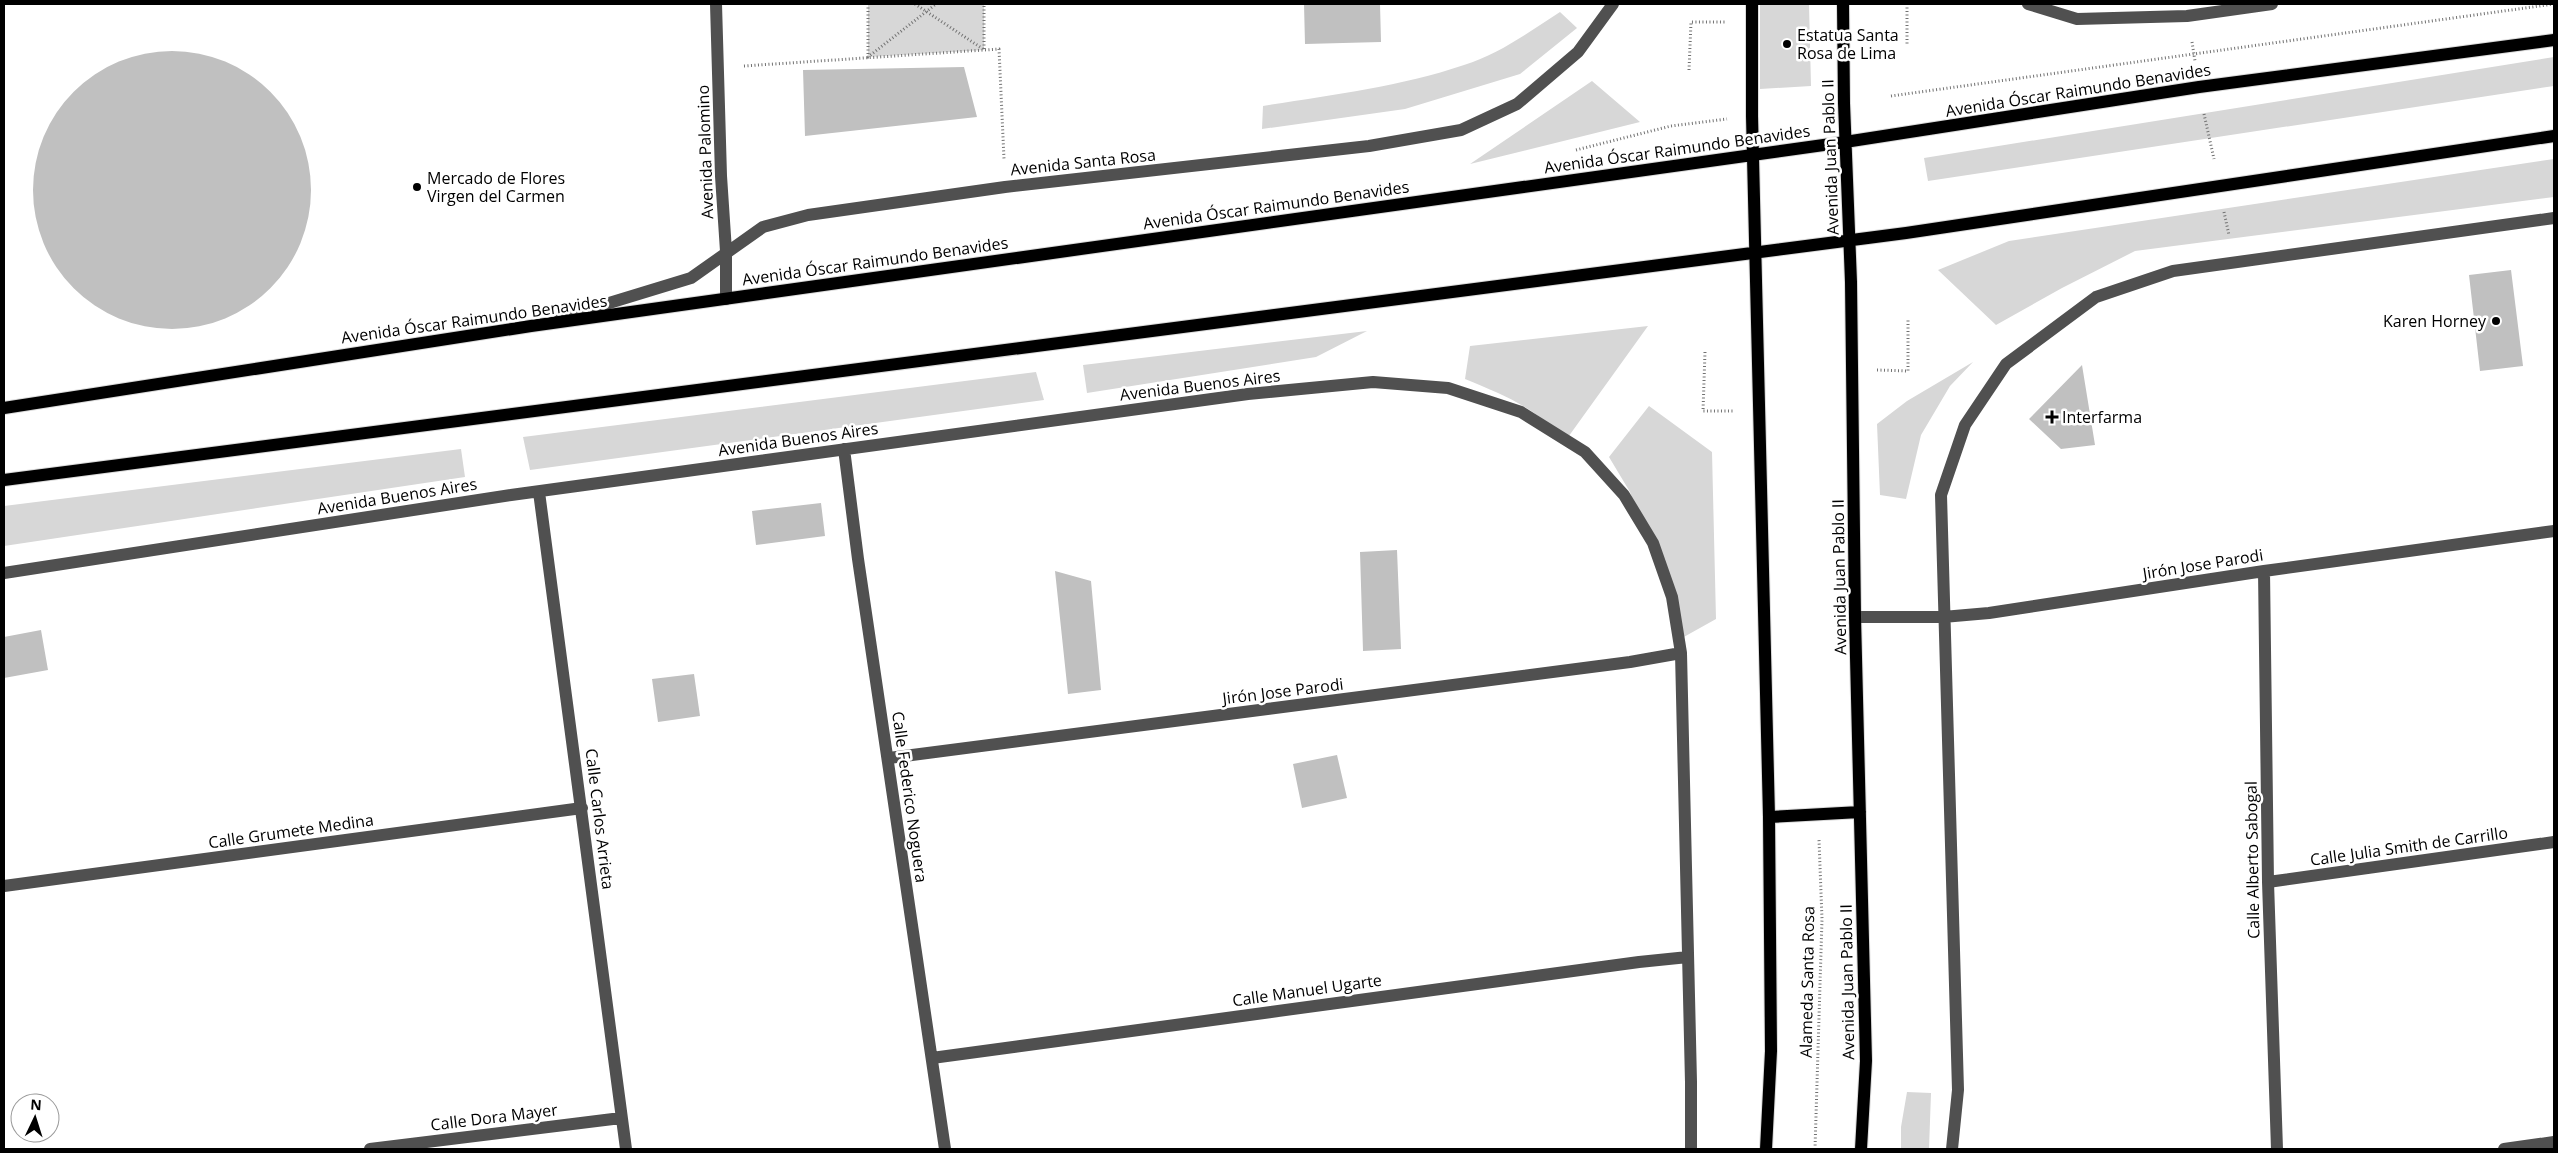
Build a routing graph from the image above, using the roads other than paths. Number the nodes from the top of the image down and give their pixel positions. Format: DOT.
graph roads {
  1 [pos="716,4"];
  2 [pos="1613,4"];
  3 [pos="1752,4"];
  4 [pos="1843,4"];
  5 [pos="2028,4"];
  6 [pos="2272,4"];
  7 [pos="2554,40"];
  8 [pos="2554,136"];
  9 [pos="1845,142"];
  10 [pos="1753,154"];
  11 [pos="2554,218"];
  12 [pos="1850,240"];
  13 [pos="726,252"];
  14 [pos="1756,253"];
  15 [pos="726,299"];
  16 [pos="531,326"];
  17 [pos="4,408"];
  18 [pos="844,449"];
  19 [pos="4,480"];
  20 [pos="539,492"];
  21 [pos="2554,531"];
  22 [pos="2264,571"];
  23 [pos="4,573"];
  24 [pos="1855,617"];
  25 [pos="1943,617"];
  26 [pos="1680,653"];
  27 [pos="888,758"];
  28 [pos="582,808"];
  29 [pos="1860,812"];
  30 [pos="1769,818"];
  31 [pos="2554,842"];
  32 [pos="2268,882"];
  33 [pos="4,886"];
  34 [pos="1688,957"];
  35 [pos="932,1058"];
  36 [pos="621,1118"];
  37 [pos="2554,1142"];
  38 [pos="370,1149"];
  39 [pos="626,1149"];
  40 [pos="945,1149"];
  41 [pos="1691,1149"];
  42 [pos="1766,1149"];
  43 [pos="1861,1149"];
  44 [pos="1952,1149"];
  45 [pos="2277,1149"];
  46 [pos="2504,1149"];
  1 -- 13 [label="street, Avenida Palomino"];
  2 -- 13 [label="street, Avenida Santa Rosa"];
  3 -- 10 [label="main road"];
  4 -- 9 [label="main road, Avenida Juan Pablo II"];
  5 -- 6 [label="street"];
  7 -- 9 [label="main road, Avenida Óscar Raimundo Benavides"];
  8 -- 12 [label="main road"];
  9 -- 10 [label="main road, Avenida Óscar Raimundo Benavides"];
  9 -- 12 [label="main road, Avenida Juan Pablo II"];
  10 -- 14 [label="main road"];
  10 -- 15 [label="main road, Avenida Óscar Raimundo Benavides"];
  11 -- 25 [label="street"];
  12 -- 14 [label="main road"];
  12 -- 24 [label="main road, Avenida Juan Pablo II"];
  13 -- 15 [label="street, Avenida Palomino"];
  13 -- 16 [label="street, Avenida Santa Rosa"];
  14 -- 19 [label="main road"];
  14 -- 30 [label="main road"];
  15 -- 16 [label="main road, Avenida Óscar Raimundo Benavides"];
  16 -- 17 [label="main road, Avenida Óscar Raimundo Benavides"];
  18 -- 20 [label="street, Avenida Buenos Aires"];
  18 -- 26 [label="street, Avenida Buenos Aires"];
  18 -- 27 [label="street, Calle Federico Noguera"];
  20 -- 23 [label="street, Avenida Buenos Aires"];
  20 -- 28 [label="street, Calle Carlos Arrieta"];
  21 -- 22 [label="street, Jirón Jose Parodi"];
  22 -- 25 [label="street, Jirón Jose Parodi"];
  22 -- 32 [label="street, Calle Alberto Sabogal"];
  24 -- 25 [label="street, Jirón Jose Parodi"];
  24 -- 29 [label="main road, Avenida Juan Pablo II"];
  25 -- 44 [label="street"];
  26 -- 27 [label="street, Jirón Jose Parodi"];
  26 -- 34 [label="street"];
  27 -- 35 [label="street, Calle Federico Noguera"];
  28 -- 33 [label="street, Calle Grumete Medina"];
  28 -- 36 [label="street, Calle Carlos Arrieta"];
  29 -- 30 [label="main road"];
  29 -- 43 [label="main road, Avenida Juan Pablo II"];
  30 -- 42 [label="main road"];
  31 -- 32 [label="street, Calle Julia Smith de Carrillo"];
  32 -- 45 [label="street, Calle Alberto Sabogal"];
  34 -- 35 [label="street, Calle Manuel Ugarte"];
  34 -- 41 [label="street"];
  35 -- 40 [label="street, Calle Federico Noguera"];
  36 -- 38 [label="street, Calle Dora Mayer"];
  36 -- 39 [label="street, Calle Carlos Arrieta"];
  37 -- 46 [label="street"];
}
